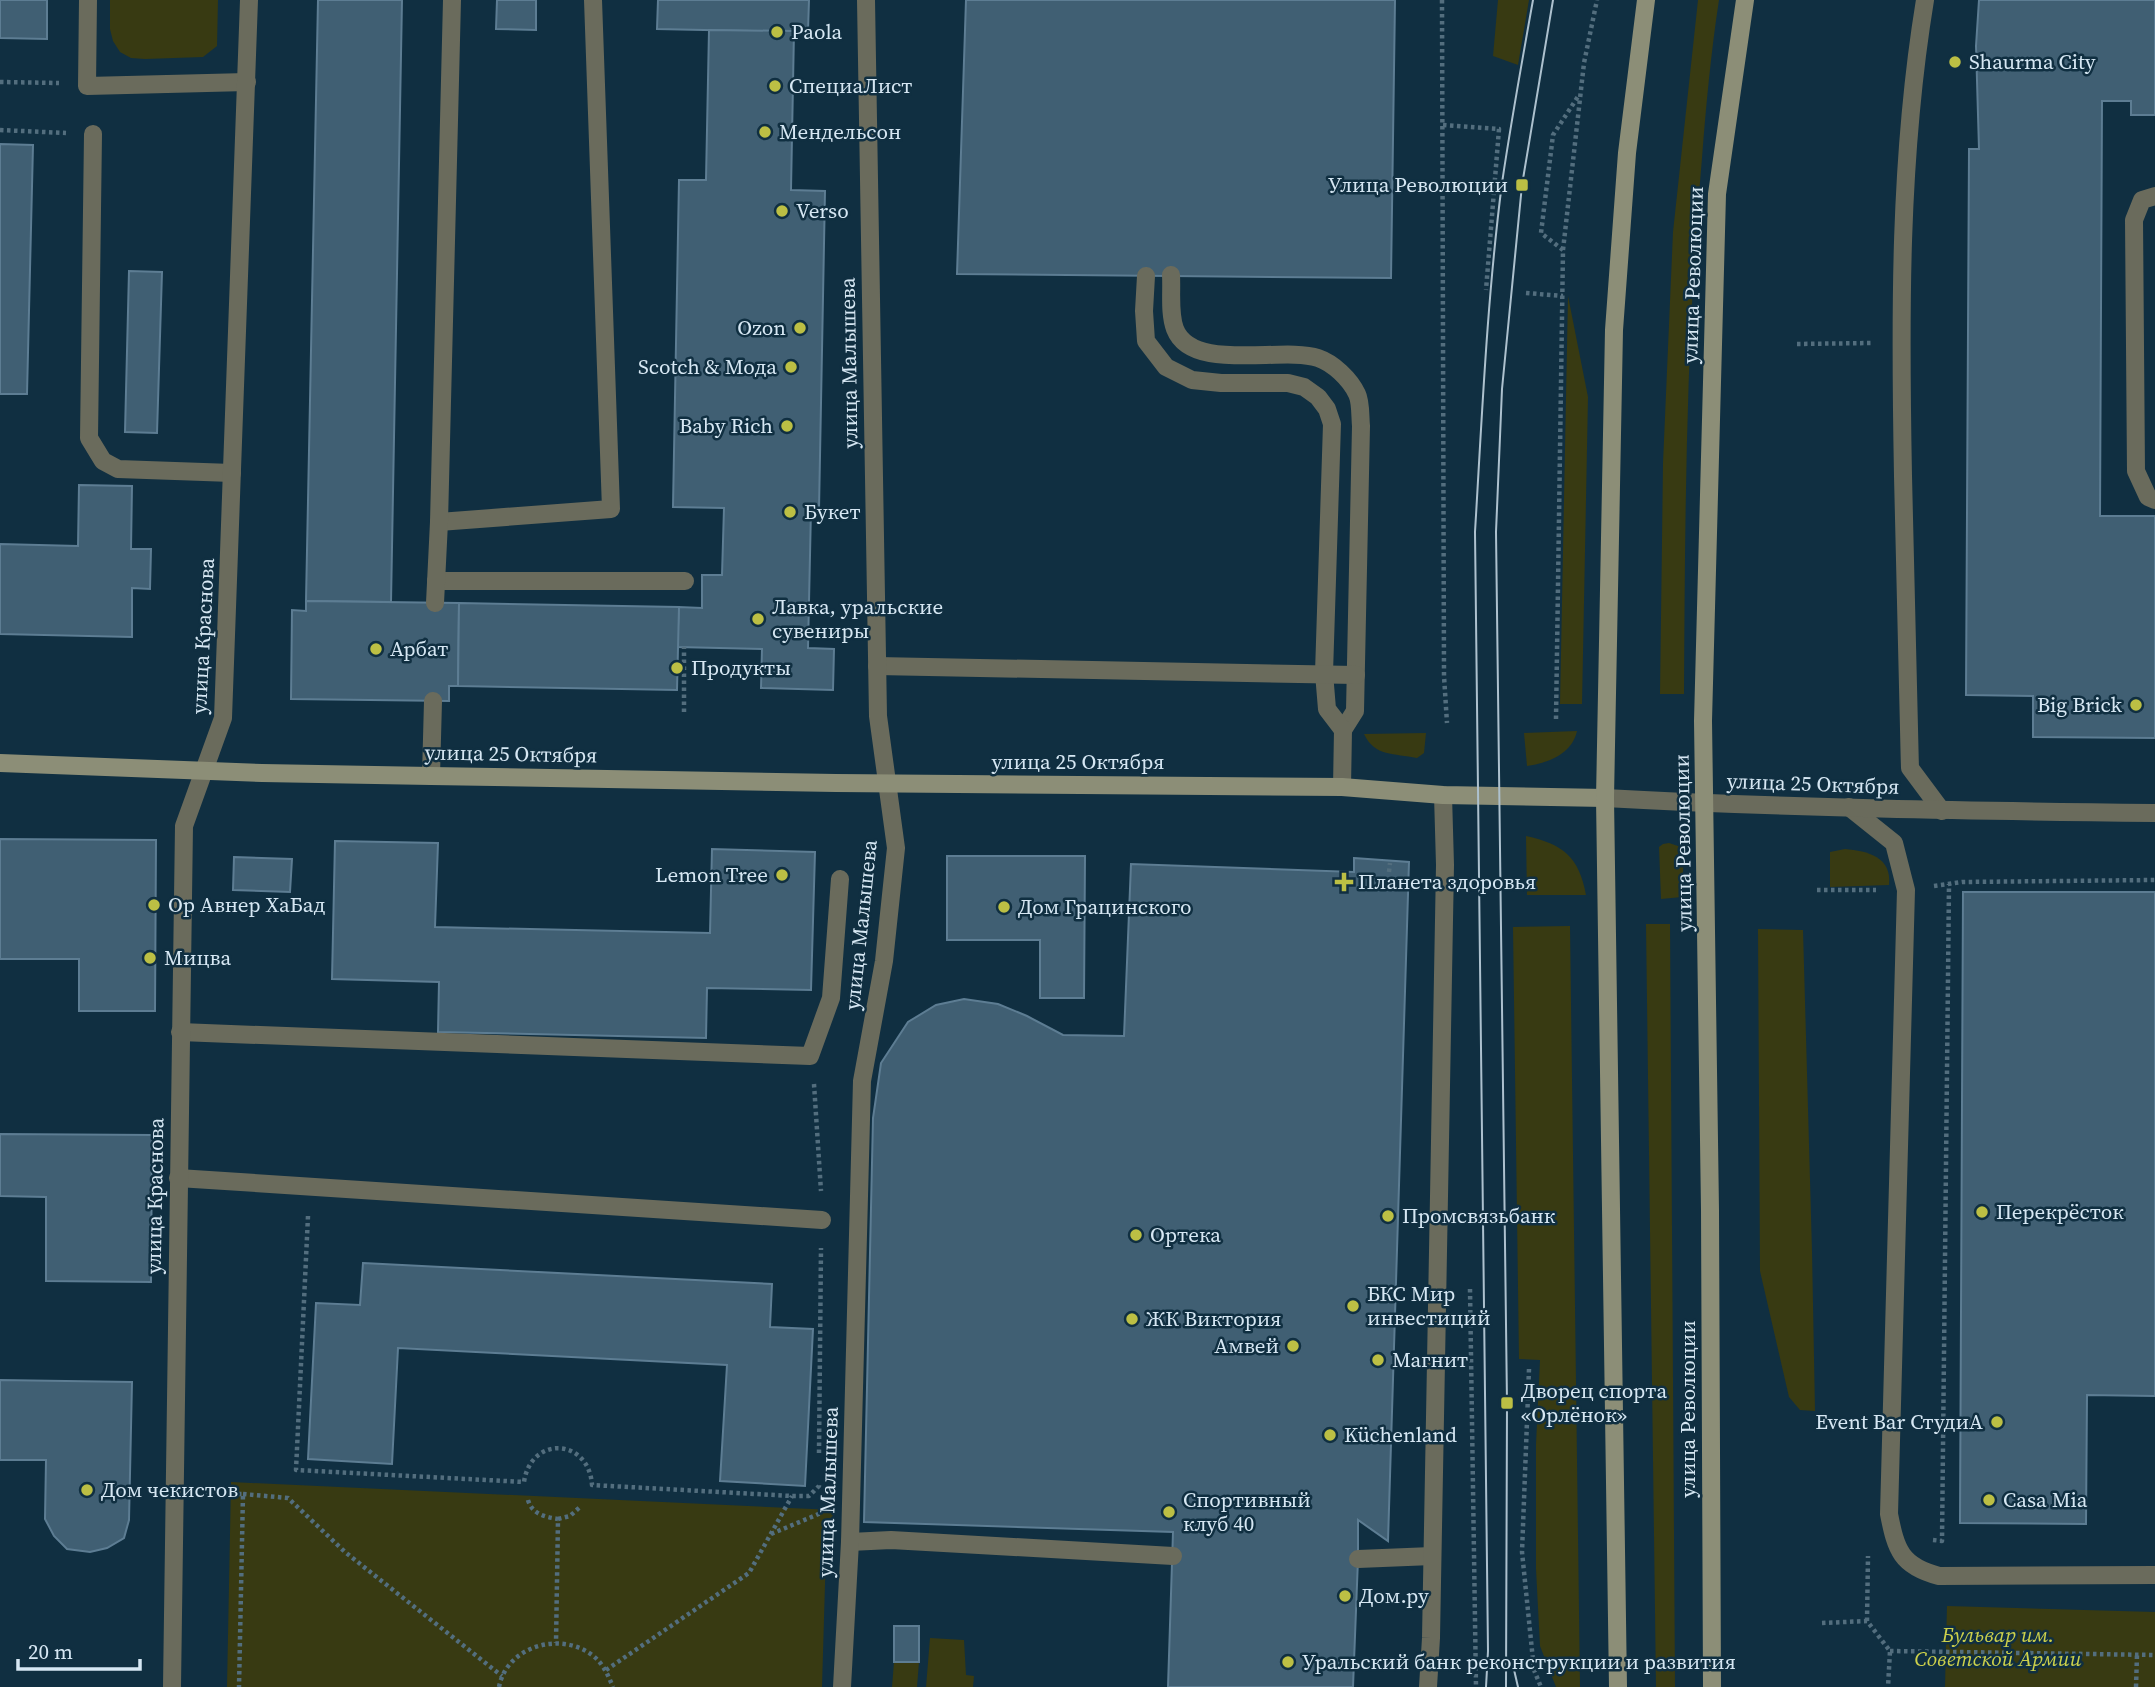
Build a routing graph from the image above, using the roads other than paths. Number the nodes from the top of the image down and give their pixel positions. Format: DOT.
graph roads {
  1 [pos="88,0"];
  2 [pos="249,0"];
  3 [pos="452,0"];
  4 [pos="593,0"];
  5 [pos="866,0"];
  6 [pos="1646,0"];
  7 [pos="1745,0"];
  8 [pos="1925,0"];
  9 [pos="247,82"];
  10 [pos="93,134"];
  11 [pos="2155,196"];
  12 [pos="1171,275"];
  13 [pos="1146,276"];
  14 [pos="233,473"];
  15 [pos="2155,500"];
  16 [pos="439,522"];
  17 [pos="436,580"];
  18 [pos="685,581"];
  19 [pos="435,603"];
  20 [pos="877,666"];
  21 [pos="1324,673"];
  22 [pos="1356,675"];
  23 [pos="433,701"];
  24 [pos="1343,730"];
  25 [pos="0,763"];
  26 [pos="205,771"];
  27 [pos="431,776"];
  28 [pos="887,783"];
  29 [pos="1342,787"];
  30 [pos="1443,795"];
  31 [pos="1605,798"];
  32 [pos="1704,803"];
  33 [pos="1849,807"];
  34 [pos="1942,811"];
  35 [pos="2155,813"];
  36 [pos="840,879"];
  37 [pos="180,1032"];
  38 [pos="178,1178"];
  39 [pos="822,1220"];
  40 [pos="850,1542"];
  41 [pos="1172,1556"];
  42 [pos="1433,1556"];
  43 [pos="1359,1559"];
  44 [pos="2155,1575"];
  45 [pos="172,1687"];
  46 [pos="842,1687"];
  47 [pos="1428,1687"];
  48 [pos="1618,1687"];
  49 [pos="1712,1687"];
  1 -- 9 [label="street"];
  2 -- 9 [label="street, улица Краснова"];
  3 -- 16 [label="street"];
  4 -- 16 [label="street"];
  5 -- 20 [label="street, улица Малышева"];
  6 -- 31 [label="main road"];
  7 -- 32 [label="main road, улица Революции"];
  8 -- 34 [label="street"];
  9 -- 14 [label="street, улица Краснова"];
  10 -- 14 [label="street"];
  11 -- 15 [label="street"];
  12 -- 22 [label="street"];
  13 -- 21 [label="street"];
  14 -- 26 [label="street, улица Краснова"];
  16 -- 17 [label="street"];
  17 -- 18 [label="street"];
  17 -- 19 [label="street"];
  20 -- 21 [label="street"];
  20 -- 28 [label="street, улица Малышева"];
  21 -- 22 [label="street"];
  21 -- 24 [label="street"];
  22 -- 24 [label="street"];
  23 -- 27 [label="street"];
  24 -- 29 [label="street"];
  25 -- 26 [label="main road, улица 25 Октября"];
  26 -- 27 [label="main road, улица 25 Октября"];
  26 -- 37 [label="street, улица Краснова"];
  27 -- 28 [label="main road, улица 25 Октября"];
  28 -- 29 [label="main road, улица 25 Октября"];
  28 -- 40 [label="street, улица Малышева"];
  29 -- 30 [label="main road, улица 25 Октября"];
  30 -- 31 [label="main road, улица 25 Октября"];
  30 -- 42 [label="street"];
  31 -- 32 [label="street, улица 25 Октября"];
  31 -- 48 [label="main road"];
  32 -- 33 [label="street, улица 25 Октября"];
  32 -- 49 [label="main road, улица Революции"];
  33 -- 34 [label="street, улица 25 Октября"];
  33 -- 44 [label="street"];
  34 -- 35 [label="street, улица 25 Октября"];
  36 -- 37 [label="street"];
  37 -- 38 [label="street, улица Краснова"];
  38 -- 39 [label="street"];
  38 -- 45 [label="street, улица Краснова"];
  40 -- 41 [label="street"];
  40 -- 46 [label="street, улица Малышева"];
  42 -- 43 [label="street"];
  42 -- 47 [label="street"];
}
